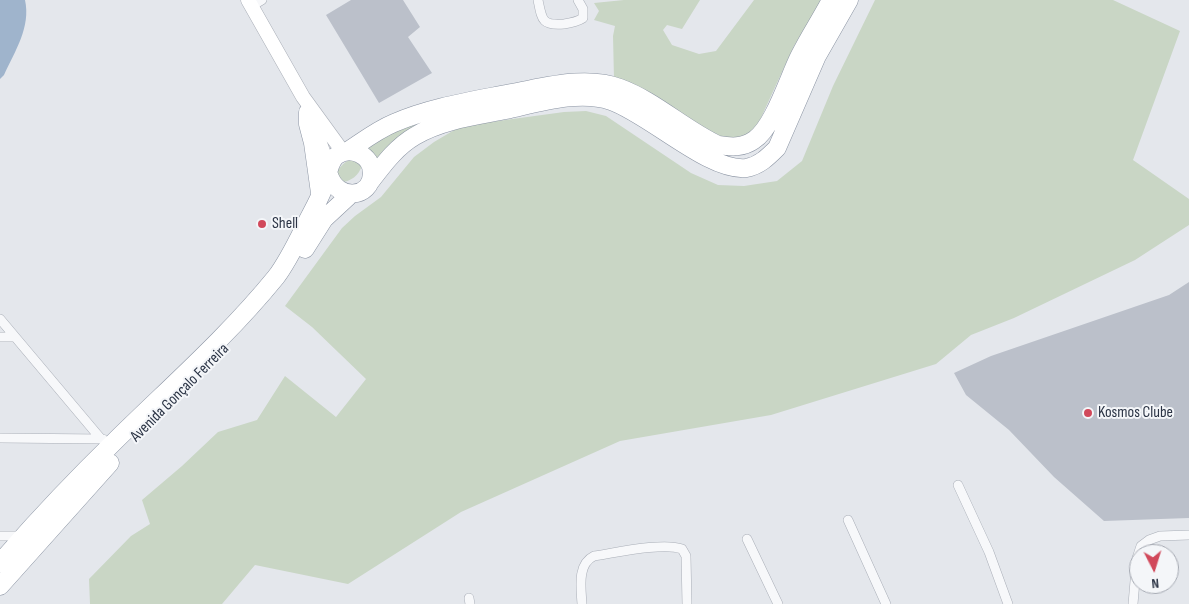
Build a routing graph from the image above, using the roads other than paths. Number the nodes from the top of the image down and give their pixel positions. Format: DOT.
graph roads {
  1 [pos="538,0"];
  2 [pos="578,0"];
  3 [pos="831,0"];
  4 [pos="849,0"];
  5 [pos="254,2"];
  6 [pos="306,104"];
  7 [pos="346,152"];
  8 [pos="329,171"];
  9 [pos="370,182"];
  10 [pos="351,194"];
  11 [pos="320,195"];
  12 [pos="0,319"];
  13 [pos="0,337"];
  14 [pos="14,337"];
  15 [pos="0,438"];
  16 [pos="109,439"];
  17 [pos="958,485"];
  18 [pos="848,520"];
  19 [pos="1189,535"];
  20 [pos="0,536"];
  21 [pos="23,536"];
  22 [pos="747,539"];
  23 [pos="0,563"];
  24 [pos="0,586"];
  25 [pos="582,604"];
  26 [pos="687,604"];
  27 [pos="778,604"];
  28 [pos="886,604"];
  29 [pos="1008,604"];
  30 [pos="1133,604"];
  1 -- 2 [label="street"];
  3 -- 7 [label="highway"];
  4 -- 9 [label="highway"];
  5 -- 6 [label="main road"];
  6 -- 7 [label="main road"];
  6 -- 8 [label="main road"];
  6 -- 11 [label="highway"];
  7 -- 8 [label="highway"];
  7 -- 9 [label="highway"];
  8 -- 10 [label="highway"];
  8 -- 11 [label="highway, Avenida Gonçalo Ferreira"];
  9 -- 10 [label="highway"];
  10 -- 24 [label="highway, Avenida Gonçalo Ferreira"];
  11 -- 16 [label="highway, Avenida Gonçalo Ferreira"];
  12 -- 14 [label="street"];
  13 -- 14 [label="street"];
  14 -- 16 [label="street"];
  15 -- 16 [label="street"];
  16 -- 21 [label="highway, Avenida Gonçalo Ferreira"];
  17 -- 29 [label="street"];
  18 -- 28 [label="street"];
  19 -- 30 [label="street"];
  20 -- 21 [label="street"];
  21 -- 23 [label="highway, Avenida Gonçalo Ferreira"];
  22 -- 27 [label="street"];
  25 -- 26 [label="street"];
}
